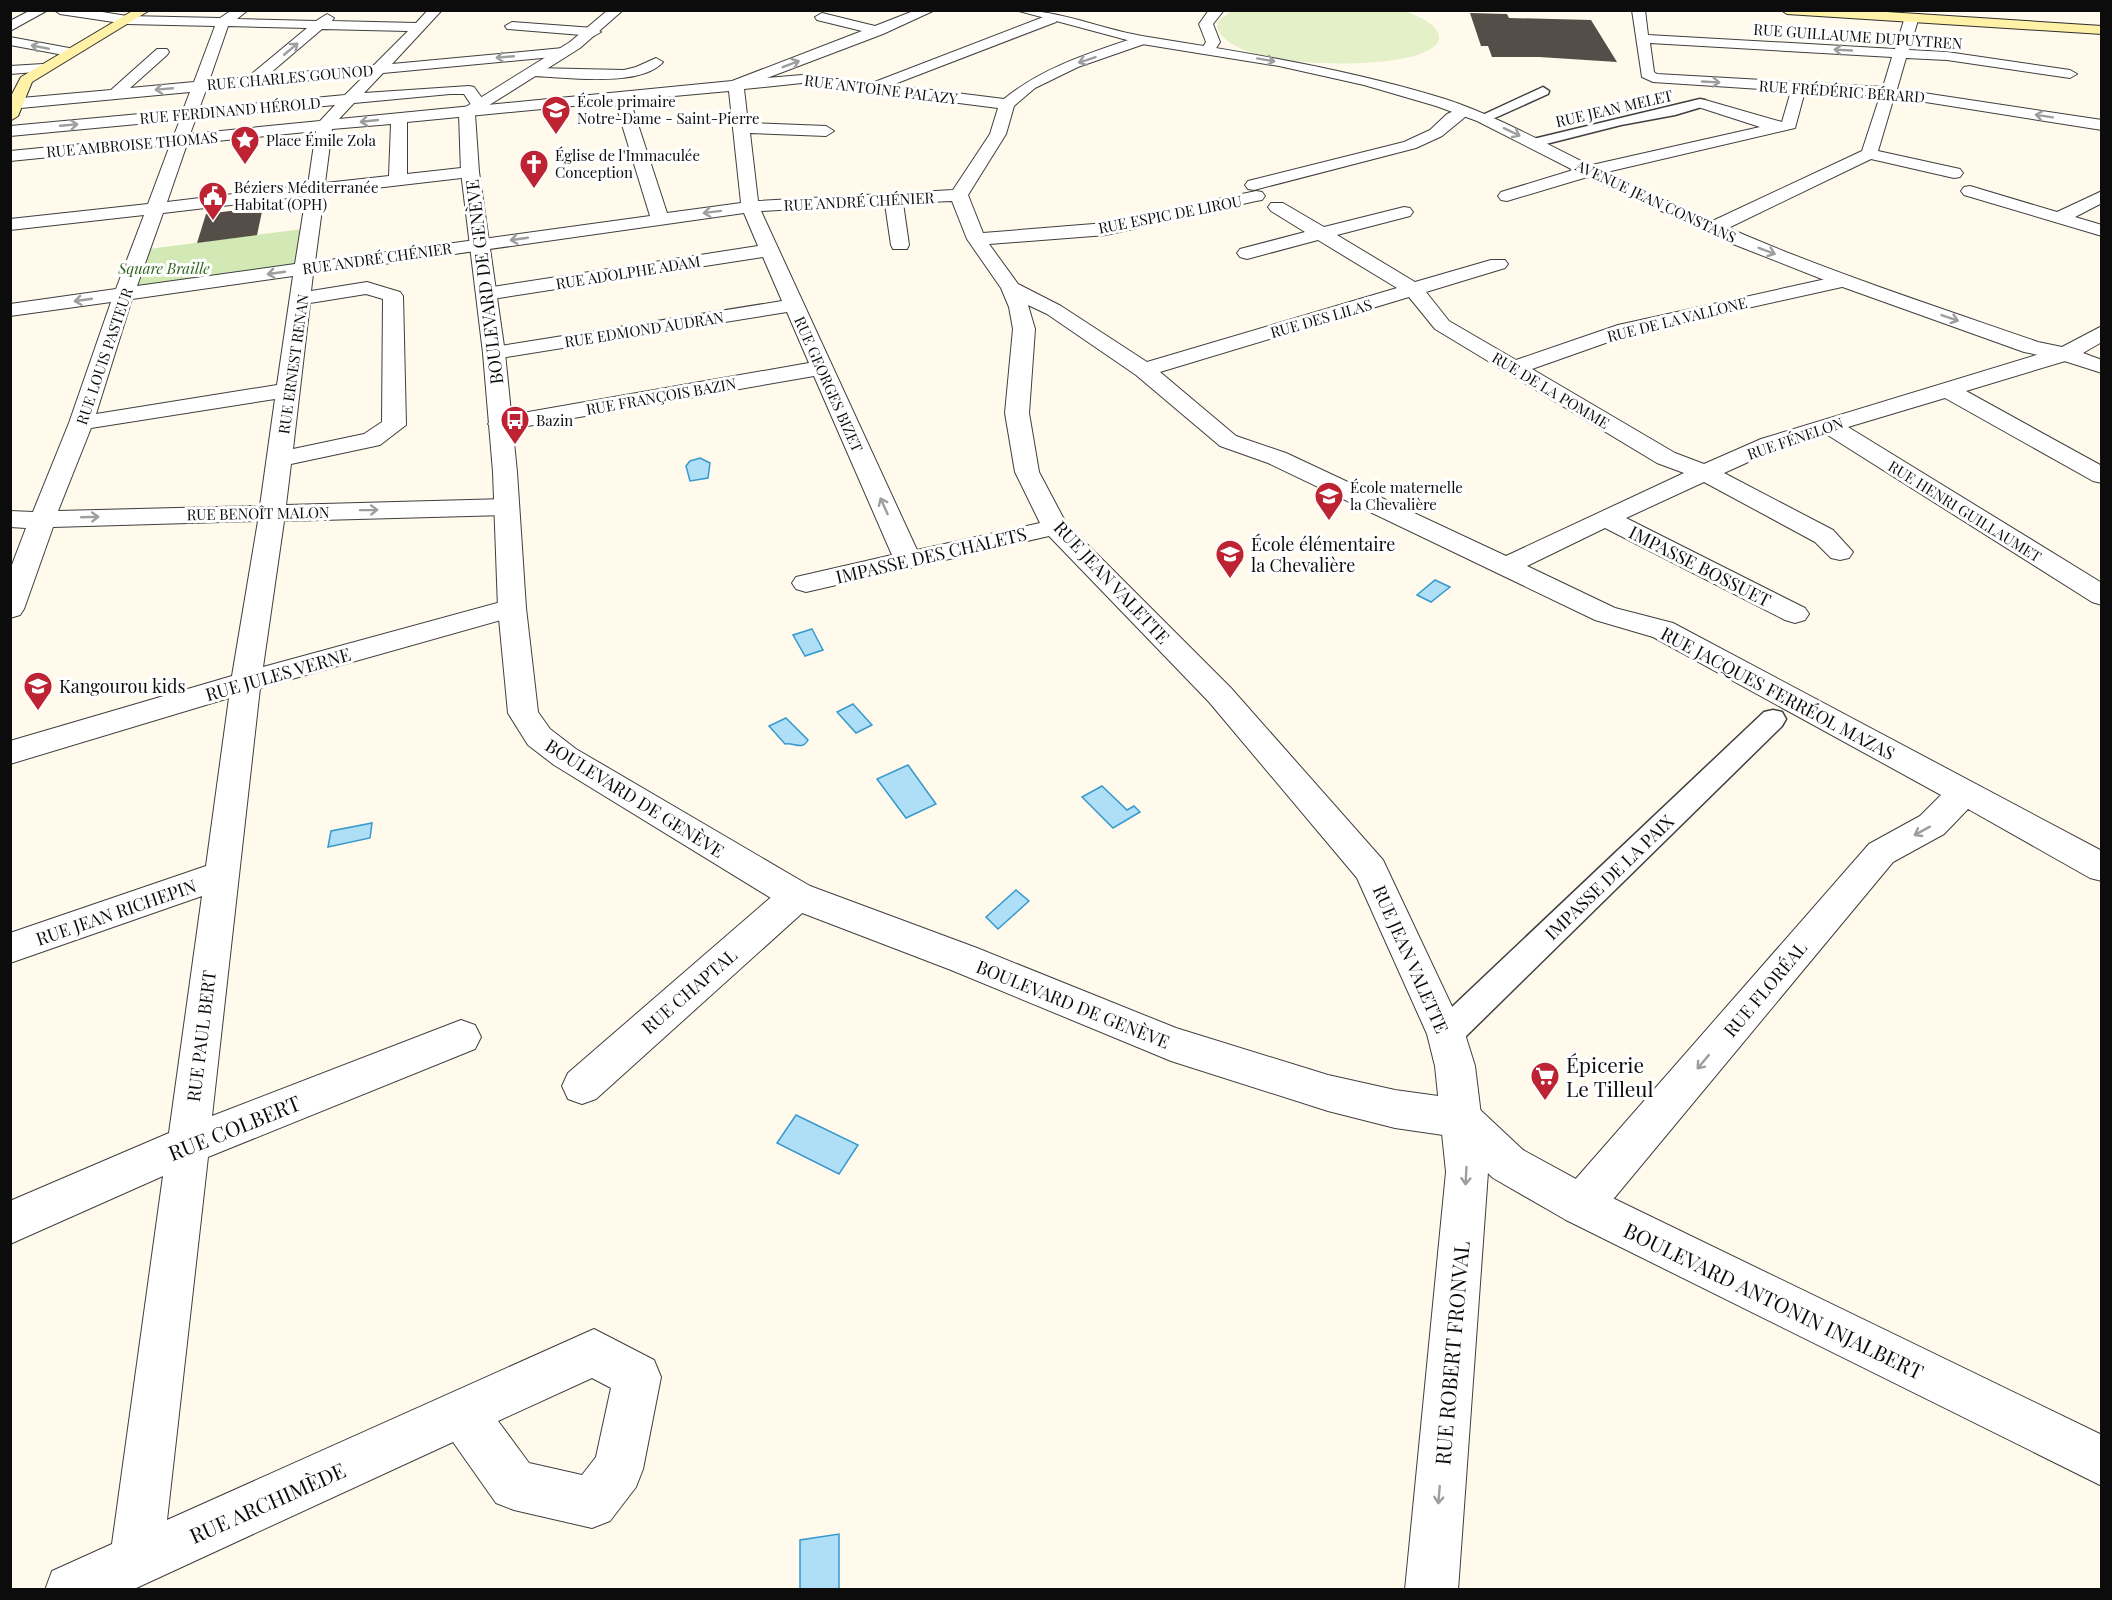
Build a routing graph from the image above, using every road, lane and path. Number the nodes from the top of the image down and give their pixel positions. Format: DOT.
graph roads {
  1 [pos="42,10"];
  2 [pos="60,10"];
  3 [pos="144,10"];
  4 [pos="242,10"];
  5 [pos="337,10"];
  6 [pos="436,10"];
  7 [pos="616,10"];
  8 [pos="929,10"];
  9 [pos="1021,10"];
  10 [pos="1218,10"];
  11 [pos="1638,10"];
  12 [pos="1787,10"];
  13 [pos="822,17"];
  14 [pos="1912,17"];
  15 [pos="1051,18"];
  16 [pos="127,20"];
  17 [pos="223,22"];
  18 [pos="320,25"];
  19 [pos="512,26"];
  20 [pos="10,27"];
  21 [pos="421,27"];
  22 [pos="2102,30"];
  23 [pos="878,31"];
  24 [pos="594,32"];
  25 [pos="1643,39"];
  26 [pos="1142,40"];
  27 [pos="10,41"];
  28 [pos="1208,50"];
  29 [pos="69,52"];
  30 [pos="162,52"];
  31 [pos="563,52"];
  32 [pos="1901,53"];
  33 [pos="656,62"];
  34 [pos="43,68"];
  35 [pos="380,69"];
  36 [pos="10,70"];
  37 [pos="533,72"];
  38 [pos="2070,74"];
  39 [pos="26,80"];
  40 [pos="252,81"];
  41 [pos="10,82"];
  42 [pos="736,84"];
  43 [pos="200,86"];
  44 [pos="1799,87"];
  45 [pos="506,88"];
  46 [pos="874,88"];
  47 [pos="469,90"];
  48 [pos="1543,91"];
  49 [pos="1890,92"];
  50 [pos="116,93"];
  51 [pos="621,96"];
  52 [pos="350,99"];
  53 [pos="1701,103"];
  54 [pos="1007,104"];
  55 [pos="12,108"];
  56 [pos="474,108"];
  57 [pos="219,111"];
  58 [pos="1463,112"];
  59 [pos="190,114"];
  60 [pos="399,118"];
  61 [pos="1484,118"];
  62 [pos="325,125"];
  63 [pos="2102,125"];
  64 [pos="743,128"];
  65 [pos="1779,128"];
  66 [pos="10,131"];
  67 [pos="826,131"];
  68 [pos="181,140"];
  69 [pos="1534,143"];
  70 [pos="1869,154"];
  71 [pos="10,156"];
  72 [pos="1589,171"];
  73 [pos="470,172"];
  74 [pos="1954,173"];
  75 [pos="398,180"];
  76 [pos="314,189"];
  77 [pos="1970,191"];
  78 [pos="959,195"];
  79 [pos="2102,195"];
  80 [pos="1507,196"];
  81 [pos="893,198"];
  82 [pos="750,207"];
  83 [pos="1277,207"];
  84 [pos="157,208"];
  85 [pos="1404,212"];
  86 [pos="2059,218"];
  87 [pos="660,219"];
  88 [pos="10,225"];
  89 [pos="1713,228"];
  90 [pos="2102,231"];
  91 [pos="1320,234"];
  92 [pos="976,239"];
  93 [pos="479,244"];
  94 [pos="900,245"];
  95 [pos="771,250"];
  96 [pos="1247,253"];
  97 [pos="1498,264"];
  98 [pos="306,268"];
  99 [pos="1844,281"];
  100 [pos="1011,288"];
  101 [pos="1414,290"];
  102 [pos="124,294"];
  103 [pos="486,294"];
  104 [pos="302,298"];
  105 [pos="794,305"];
  106 [pos="10,310"];
  107 [pos="2102,332"];
  108 [pos="494,353"];
  109 [pos="2064,354"];
  110 [pos="2102,367"];
  111 [pos="821,368"];
  112 [pos="1514,368"];
  113 [pos="1144,370"];
  114 [pos="287,390"];
  115 [pos="1948,390"];
  116 [pos="81,423"];
  117 [pos="500,424"];
  118 [pos="1828,425"];
  119 [pos="280,459"];
  120 [pos="1705,473"];
  121 [pos="2102,476"];
  122 [pos="506,507"];
  123 [pos="271,512"];
  124 [pos="43,518"];
  125 [pos="1605,518"];
  126 [pos="10,519"];
  127 [pos="1055,527"];
  128 [pos="1840,552"];
  129 [pos="908,560"];
  130 [pos="1505,567"];
  131 [pos="806,583"];
  132 [pos="13,594"];
  133 [pos="2102,596"];
  134 [pos="512,608"];
  135 [pos="1795,614"];
  136 [pos="246,682"];
  137 [pos="1773,720"];
  138 [pos="10,753"];
  139 [pos="1964,792"];
  140 [pos="2102,868"];
  141 [pos="221,875"];
  142 [pos="797,897"];
  143 [pos="10,948"];
  144 [pos="1446,1034"];
  145 [pos="461,1037"];
  146 [pos="582,1086"];
  147 [pos="1460,1118"];
  148 [pos="187,1145"];
  149 [pos="1581,1205"];
  150 [pos="10,1223"];
  151 [pos="462,1413"];
  152 [pos="2102,1461"];
  153 [pos="136,1561"];
  154 [pos="71,1590"];
  155 [pos="1431,1590"];
  1 -- 20 [label="street"];
  2 -- 16 [label="street"];
  3 -- 16 [label="main road"];
  4 -- 17 [label="street"];
  5 -- 18 [label="street"];
  6 -- 21 [label="street"];
  7 -- 24 [label="street"];
  8 -- 23 [label="street"];
  9 -- 15 [label="street, AVENUE JEAN CONSTANS"];
  10 -- 28 [label="street"];
  11 -- 25 [label="street"];
  12 -- 14 [label="main road"];
  13 -- 23 [label="street"];
  14 -- 22 [label="main road"];
  14 -- 32 [label="street"];
  15 -- 26 [label="street, AVENUE JEAN CONSTANS"];
  15 -- 46 [label="street"];
  16 -- 17 [label="street"];
  16 -- 29 [label="main road"];
  17 -- 18 [label="street"];
  17 -- 43 [label="street, RUE LOUIS PASTEUR"];
  18 -- 21 [label="street"];
  40 -- 18 [label="street, one-way"];
  19 -- 24 [label="street"];
  21 -- 35 [label="street"];
  42 -- 23 [label="street, one-way"];
  24 -- 31 [label="street"];
  32 -- 25 [label="street, RUE GUILLAUME DUPUYTREN, one-way"];
  25 -- 44 [label="street, RUE FRÉDÉRIC BÉRARD, one-way"];
  26 -- 28 [label="street, AVENUE JEAN CONSTANS"];
  26 -- 54 [label="street, one-way"];
  29 -- 27 [label="street, one-way"];
  28 -- 58 [label="street, AVENUE JEAN CONSTANS, one-way"];
  29 -- 34 [label="main road"];
  30 -- 50 [label="street"];
  31 -- 35 [label="street, RUE CHARLES GOUNOD, one-way"];
  31 -- 37 [label="street"];
  32 -- 38 [label="street, RUE GUILLAUME DUPUYTREN"];
  32 -- 49 [label="street"];
  33 -- 37 [label="street"];
  34 -- 36 [label="street"];
  34 -- 39 [label="main road"];
  35 -- 40 [label="street, RUE CHARLES GOUNOD"];
  35 -- 52 [label="street"];
  37 -- 45 [label="street"];
  39 -- 41 [label="street"];
  39 -- 55 [label="main road"];
  40 -- 43 [label="street, RUE CHARLES GOUNOD"];
  40 -- 57 [label="street"];
  42 -- 46 [label="street, RUE ANTOINE PALAZY"];
  42 -- 51 [label="street, RUE ANTOINE PALAZY"];
  42 -- 64 [label="street"];
  43 -- 50 [label="street, RUE CHARLES GOUNOD, one-way"];
  43 -- 59 [label="street, RUE LOUIS PASTEUR"];
  44 -- 49 [label="street, RUE FRÉDÉRIC BÉRARD"];
  44 -- 65 [label="street"];
  45 -- 47 [label="street, RUE FERDINAND HÉROLD"];
  45 -- 56 [label="street"];
  46 -- 54 [label="street, RUE ANTOINE PALAZY"];
  47 -- 52 [label="street, RUE FERDINAND HÉROLD"];
  47 -- 56 [label="street"];
  48 -- 61 [label="street"];
  63 -- 49 [label="street, RUE FRÉDÉRIC BÉRARD, one-way"];
  49 -- 70 [label="street"];
  50 -- 55 [label="street, RUE CHARLES GOUNOD"];
  51 -- 56 [label="street, RUE ANTOINE PALAZY"];
  51 -- 87 [label="street"];
  52 -- 57 [label="street, RUE FERDINAND HÉROLD"];
  52 -- 62 [label="street"];
  53 -- 65 [label="street"];
  53 -- 69 [label="street, RUE JEAN MELET"];
  54 -- 78 [label="street"];
  56 -- 60 [label="street, RUE AMBROISE THOMAS"];
  56 -- 73 [label="street, BOULEVARD DE GENÈVE"];
  57 -- 59 [label="street, RUE FERDINAND HÉROLD"];
  57 -- 68 [label="street"];
  58 -- 61 [label="street, AVENUE JEAN CONSTANS"];
  58 -- 92 [label="street, RUE ESPIC DE LIROU"];
  66 -- 59 [label="street, RUE FERDINAND HÉROLD, one-way"];
  59 -- 68 [label="street, RUE LOUIS PASTEUR"];
  60 -- 62 [label="street, RUE AMBROISE THOMAS, one-way"];
  60 -- 75 [label="street"];
  61 -- 69 [label="street, AVENUE JEAN CONSTANS, one-way"];
  62 -- 68 [label="street, RUE AMBROISE THOMAS"];
  62 -- 76 [label="street, RUE ERNEST RENAN"];
  64 -- 67 [label="street"];
  64 -- 82 [label="street"];
  65 -- 72 [label="street"];
  68 -- 71 [label="street, RUE AMBROISE THOMAS"];
  68 -- 84 [label="street, RUE LOUIS PASTEUR"];
  69 -- 72 [label="street, AVENUE JEAN CONSTANS"];
  70 -- 74 [label="street"];
  70 -- 89 [label="street"];
  72 -- 80 [label="street"];
  72 -- 89 [label="street, AVENUE JEAN CONSTANS"];
  73 -- 75 [label="street"];
  73 -- 93 [label="street, BOULEVARD DE GENÈVE"];
  75 -- 76 [label="street"];
  76 -- 84 [label="street"];
  76 -- 98 [label="street, RUE ERNEST RENAN"];
  77 -- 86 [label="street"];
  78 -- 81 [label="street, RUE ANDRÉ CHÉNIER"];
  78 -- 92 [label="street, RUE JEAN VALETTE"];
  79 -- 86 [label="street"];
  81 -- 82 [label="street, RUE ANDRÉ CHÉNIER"];
  81 -- 94 [label="street"];
  82 -- 87 [label="street, RUE ANDRÉ CHÉNIER, one-way"];
  82 -- 95 [label="street, RUE GEORGES BIZET"];
  83 -- 91 [label="street, RUE DE LA POMME"];
  84 -- 88 [label="street"];
  84 -- 102 [label="street, RUE LOUIS PASTEUR"];
  85 -- 91 [label="street"];
  86 -- 90 [label="street"];
  87 -- 93 [label="street, RUE ANDRÉ CHÉNIER, one-way"];
  89 -- 99 [label="street, AVENUE JEAN CONSTANS, one-way"];
  91 -- 96 [label="street"];
  91 -- 101 [label="street, RUE DE LA POMME"];
  92 -- 100 [label="street, RUE JEAN VALETTE"];
  93 -- 98 [label="street, RUE ANDRÉ CHÉNIER"];
  93 -- 103 [label="street, BOULEVARD DE GENÈVE"];
  95 -- 103 [label="street, RUE ADOLPHE ADAM"];
  95 -- 105 [label="street, RUE GEORGES BIZET"];
  97 -- 101 [label="street, RUE DES LILAS"];
  98 -- 102 [label="street, RUE ANDRÉ CHÉNIER, one-way"];
  98 -- 104 [label="street, RUE ERNEST RENAN"];
  99 -- 109 [label="street, AVENUE JEAN CONSTANS, one-way"];
  99 -- 112 [label="street, RUE DE LA VALLONE"];
  100 -- 113 [label="street, RUE JACQUES FERRÉOL MAZAS"];
  100 -- 127 [label="street, RUE JEAN VALETTE"];
  101 -- 112 [label="street, RUE DE LA POMME"];
  101 -- 113 [label="street, RUE DES LILAS"];
  102 -- 106 [label="street, RUE ANDRÉ CHÉNIER, one-way"];
  102 -- 116 [label="street, RUE LOUIS PASTEUR"];
  103 -- 108 [label="street, BOULEVARD DE GENÈVE"];
  104 -- 114 [label="street, RUE ERNEST RENAN"];
  104 -- 119 [label="street"];
  105 -- 108 [label="street, RUE EDMOND AUDRAN"];
  105 -- 111 [label="street, RUE GEORGES BIZET"];
  107 -- 109 [label="street, RUE FÉNELON"];
  108 -- 117 [label="street, BOULEVARD DE GENÈVE"];
  109 -- 110 [label="street, AVENUE JEAN CONSTANS"];
  109 -- 115 [label="street, RUE FÉNELON"];
  111 -- 117 [label="street, RUE FRANÇOIS BAZIN"];
  129 -- 111 [label="street, RUE GEORGES BIZET, one-way"];
  112 -- 120 [label="street, RUE DE LA POMME"];
  113 -- 130 [label="street, RUE JACQUES FERRÉOL MAZAS"];
  114 -- 116 [label="street"];
  114 -- 119 [label="street, RUE ERNEST RENAN"];
  115 -- 118 [label="street, RUE FÉNELON"];
  115 -- 121 [label="street"];
  116 -- 124 [label="street, RUE LOUIS PASTEUR"];
  117 -- 122 [label="street, BOULEVARD DE GENÈVE"];
  118 -- 120 [label="street, RUE FÉNELON"];
  118 -- 133 [label="street, RUE HENRI GUILLAUMET"];
  119 -- 123 [label="street, RUE ERNEST RENAN"];
  120 -- 125 [label="street, RUE FÉNELON"];
  120 -- 128 [label="street, RUE DE LA POMME"];
  123 -- 122 [label="street, RUE BENOÎT MALON, one-way"];
  122 -- 134 [label="street, BOULEVARD DE GENÈVE"];
  124 -- 123 [label="street, RUE BENOÎT MALON, one-way"];
  123 -- 136 [label="street, RUE PAUL BERT"];
  124 -- 126 [label="street, RUE BENOÎT MALON"];
  124 -- 132 [label="street, RUE LOUIS PASTEUR"];
  125 -- 130 [label="street, RUE FÉNELON"];
  125 -- 135 [label="street, IMPASSE BOSSUET"];
  127 -- 129 [label="street, IMPASSE DES CHALETS"];
  127 -- 144 [label="street, RUE JEAN VALETTE"];
  129 -- 131 [label="street, IMPASSE DES CHALETS"];
  130 -- 139 [label="street, RUE JACQUES FERRÉOL MAZAS"];
  134 -- 136 [label="street, RUE JULES VERNE"];
  134 -- 142 [label="street, BOULEVARD DE GENÈVE"];
  136 -- 138 [label="street, RUE JULES VERNE"];
  136 -- 141 [label="street, RUE PAUL BERT"];
  137 -- 144 [label="street, IMPASSE DE LA PAIX"];
  139 -- 140 [label="street, RUE JACQUES FERRÉOL MAZAS"];
  139 -- 149 [label="street, RUE FLORÉAL, one-way"];
  141 -- 143 [label="street, RUE JEAN RICHEPIN"];
  141 -- 148 [label="street, RUE PAUL BERT"];
  142 -- 146 [label="street, RUE CHAPTAL"];
  142 -- 147 [label="street, BOULEVARD DE GENÈVE"];
  144 -- 147 [label="street, RUE JEAN VALETTE"];
  145 -- 148 [label="street, RUE COLBERT"];
  147 -- 149 [label="street, BOULEVARD ANTONIN INJALBERT"];
  147 -- 155 [label="street, RUE ROBERT FRONVAL, one-way"];
  148 -- 150 [label="street, RUE COLBERT"];
  148 -- 153 [label="street, RUE PAUL BERT"];
  149 -- 152 [label="street, BOULEVARD ANTONIN INJALBERT"];
  151 -- 153 [label="street, RUE ARCHIMÈDE"];
  153 -- 154 [label="street, RUE ARCHIMÈDE"];
}
